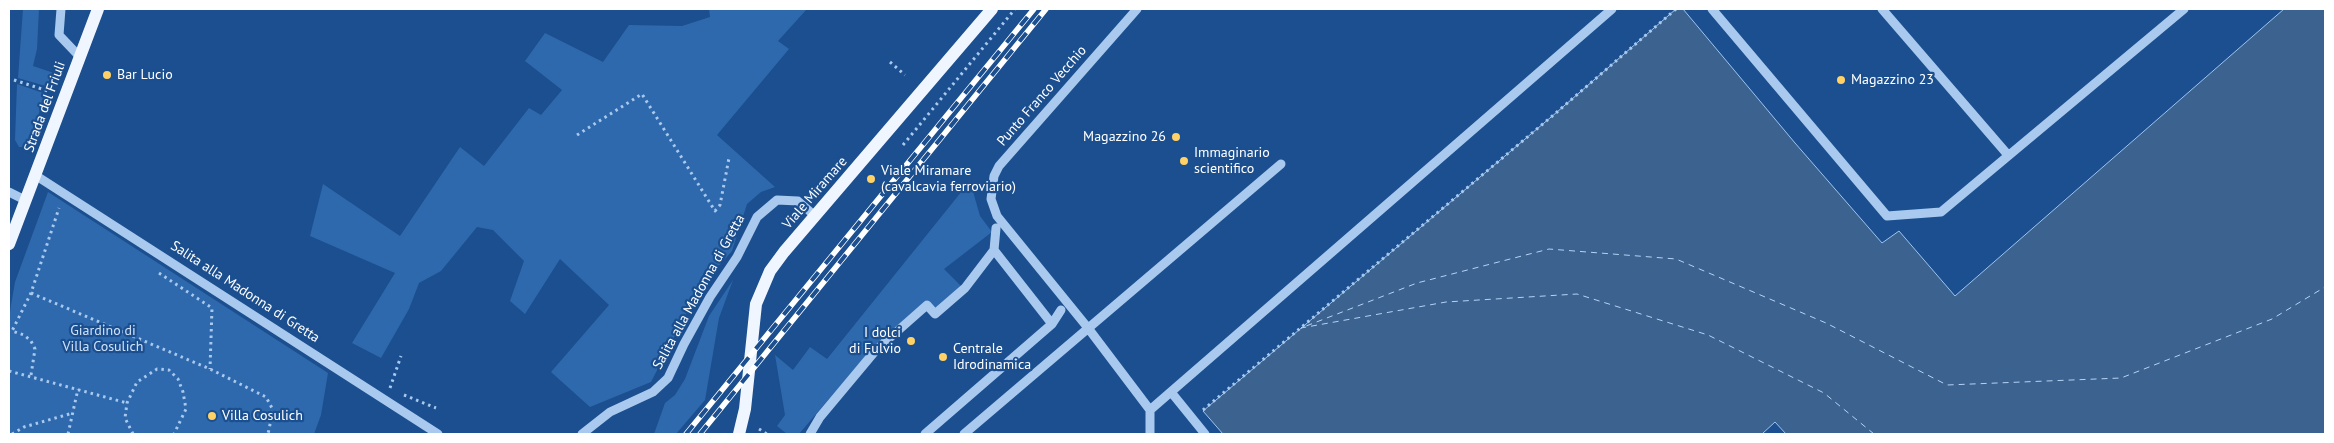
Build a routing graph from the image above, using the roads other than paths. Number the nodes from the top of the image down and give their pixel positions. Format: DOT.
graph roads {
  1 [pos="61,9"];
  2 [pos="98,9"];
  3 [pos="992,9"];
  4 [pos="1137,9"];
  5 [pos="1612,9"];
  6 [pos="1712,9"];
  7 [pos="1882,9"];
  8 [pos="2180,10"];
  9 [pos="80,56"];
  10 [pos="2008,155"];
  11 [pos="1280,164"];
  12 [pos="35,175"];
  13 [pos="9,192"];
  14 [pos="25,200"];
  15 [pos="815,216"];
  16 [pos="996,228"];
  17 [pos="9,244"];
  18 [pos="994,250"];
  19 [pos="1061,310"];
  20 [pos="1052,324"];
  21 [pos="1088,328"];
  22 [pos="1171,392"];
  23 [pos="1150,410"];
  24 [pos="812,433"];
  25 [pos="438,434"];
  26 [pos="582,434"];
  27 [pos="739,434"];
  28 [pos="925,434"];
  29 [pos="964,434"];
  30 [pos="1150,434"];
  31 [pos="1205,434"];
  1 -- 9 [label="street"];
  2 -- 9 [label="main road, Strada del Friuli"];
  3 -- 15 [label="main road, Viale Miramare"];
  4 -- 21 [label="street, Punto Franco Vecchio"];
  5 -- 22 [label="street"];
  6 -- 10 [label="street"];
  7 -- 10 [label="street"];
  8 -- 10 [label="street"];
  9 -- 12 [label="main road, Strada del Friuli"];
  11 -- 21 [label="street"];
  12 -- 14 [label="main road, Strada del Friuli"];
  12 -- 25 [label="street, Salita alla Madonna di Gretta"];
  13 -- 14 [label="street"];
  14 -- 17 [label="main road, Strada del Friuli"];
  15 -- 26 [label="street, Salita alla Madonna di Gretta"];
  15 -- 27 [label="main road, Viale Miramare"];
  16 -- 18 [label="street"];
  18 -- 20 [label="street"];
  18 -- 24 [label="street"];
  19 -- 20 [label="street"];
  20 -- 28 [label="street"];
  21 -- 23 [label="street, Punto Franco Vecchio"];
  21 -- 29 [label="street"];
  22 -- 23 [label="street"];
  22 -- 31 [label="street"];
  23 -- 30 [label="street"];
}
